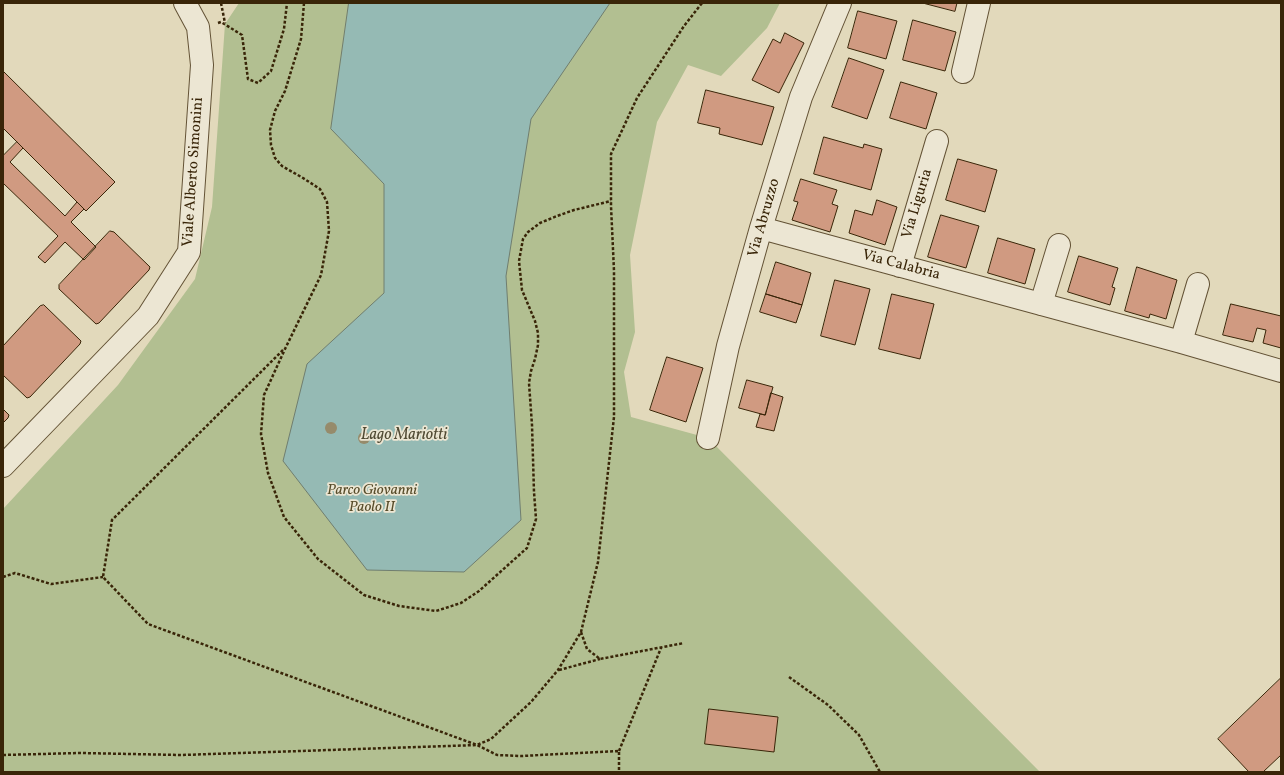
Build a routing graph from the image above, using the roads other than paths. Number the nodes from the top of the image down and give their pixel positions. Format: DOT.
graph roads {
  1 [pos="185,3"];
  2 [pos="840,3"];
  3 [pos="979,3"];
  4 [pos="962,72"];
  5 [pos="937,141"];
  6 [pos="761,228"];
  7 [pos="1059,245"];
  8 [pos="900,266"];
  9 [pos="1198,284"];
  10 [pos="1041,304"];
  11 [pos="1181,342"];
  12 [pos="1281,371"];
  13 [pos="708,438"];
  14 [pos="3,466"];
  1 -- 14 [label="street, Viale Alberto Simonini"];
  2 -- 6 [label="street, Via Abruzzo"];
  3 -- 4 [label="street"];
  5 -- 8 [label="street, Via Liguria"];
  6 -- 8 [label="street, Via Calabria"];
  6 -- 13 [label="street, Via Abruzzo"];
  7 -- 10 [label="street"];
  8 -- 10 [label="street, Via Calabria"];
  9 -- 11 [label="street"];
  10 -- 11 [label="street, Via Calabria"];
  11 -- 12 [label="street, Via Calabria"];
}
